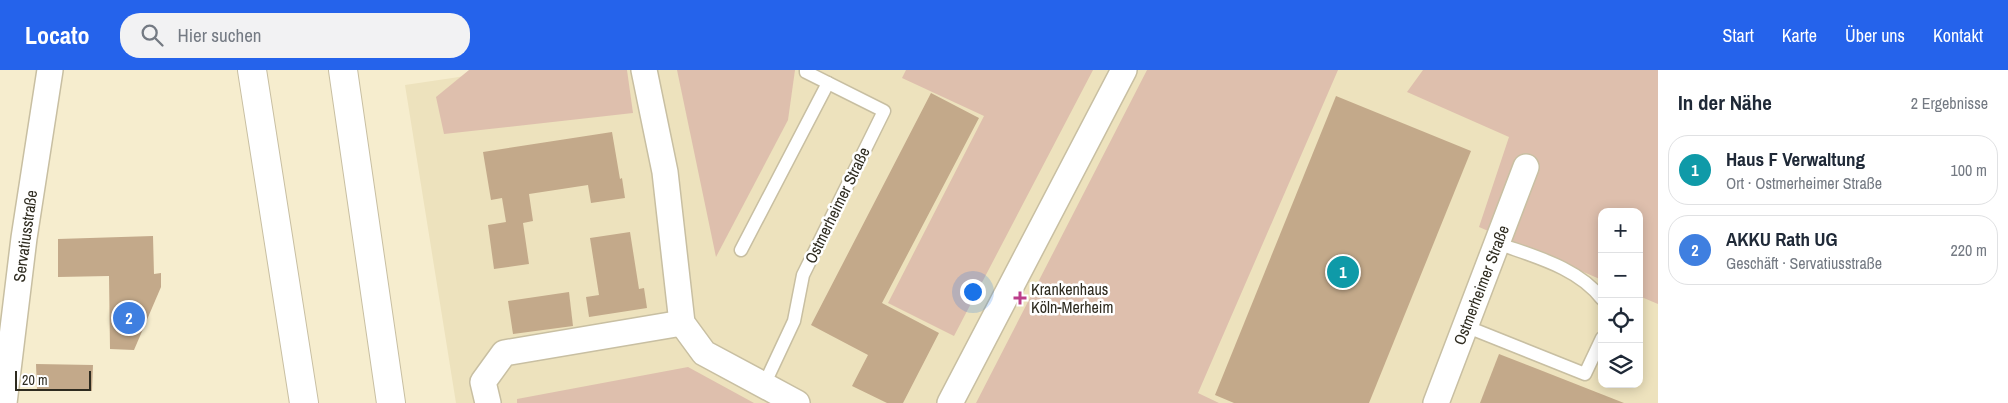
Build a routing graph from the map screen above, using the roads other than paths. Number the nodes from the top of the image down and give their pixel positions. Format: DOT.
graph roads {
  1 [pos="50,70"];
  2 [pos="252,70"];
  3 [pos="343,70"];
  4 [pos="644,70"];
  5 [pos="806,70"];
  6 [pos="1124,70"];
  7 [pos="828,83"];
  8 [pos="1526,167"];
  9 [pos="1497,243"];
  10 [pos="741,250"];
  11 [pos="1601,298"];
  12 [pos="682,323"];
  13 [pos="1465,326"];
  14 [pos="1600,343"];
  15 [pos="764,384"];
  16 [pos="4,403"];
  17 [pos="304,403"];
  18 [pos="391,403"];
  19 [pos="488,403"];
  20 [pos="797,403"];
  21 [pos="950,403"];
  22 [pos="1436,403"];
  1 -- 16 [label="street, Servatiusstraße"];
  2 -- 17 [label="highway"];
  3 -- 18 [label="highway"];
  4 -- 12 [label="street"];
  5 -- 7 [label="lane, Ostmerheimer Straße"];
  6 -- 21 [label="street"];
  7 -- 10 [label="lane"];
  7 -- 15 [label="lane, Ostmerheimer Straße"];
  8 -- 9 [label="street, Ostmerheimer Straße"];
  9 -- 11 [label="lane"];
  9 -- 13 [label="street, Ostmerheimer Straße"];
  12 -- 15 [label="street"];
  12 -- 19 [label="street"];
  13 -- 14 [label="lane"];
  13 -- 22 [label="street, Ostmerheimer Straße"];
  15 -- 20 [label="street"];
}
